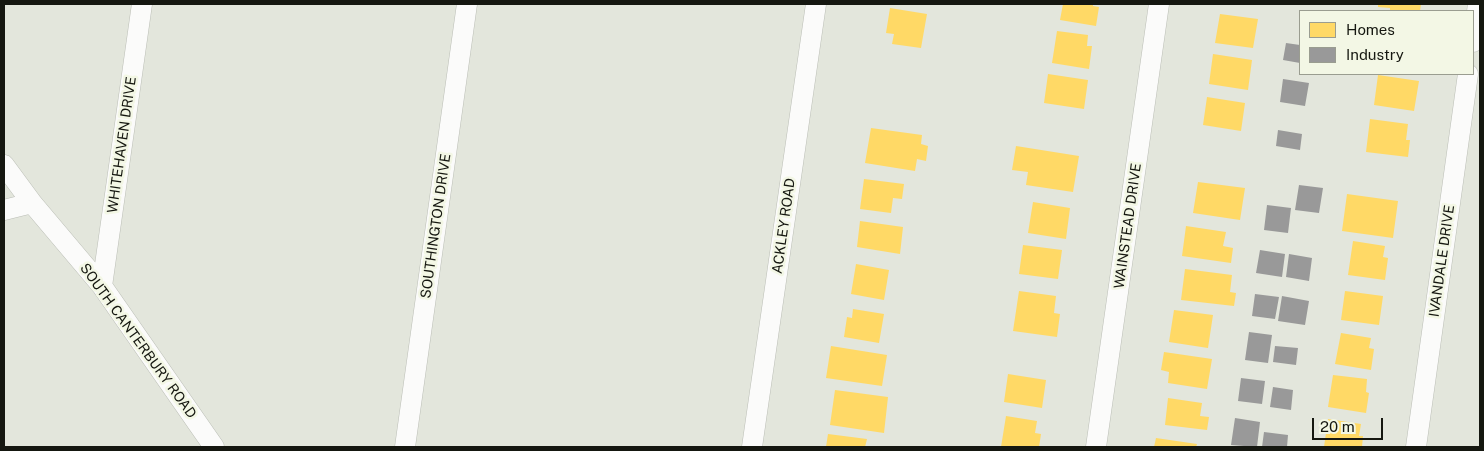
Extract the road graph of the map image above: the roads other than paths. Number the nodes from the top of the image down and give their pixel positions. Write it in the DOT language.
graph roads {
  1 [pos="142,4"];
  2 [pos="467,4"];
  3 [pos="816,4"];
  4 [pos="1160,4"];
  5 [pos="1478,4"];
  6 [pos="1474,34"];
  7 [pos="1468,75"];
  8 [pos="4,165"];
  9 [pos="32,203"];
  10 [pos="4,210"];
  11 [pos="102,286"];
  12 [pos="214,447"];
  13 [pos="405,447"];
  14 [pos="752,447"];
  15 [pos="1096,447"];
  16 [pos="1416,447"];
  1 -- 11 [label="street, WHITEHAVEN DRIVE"];
  2 -- 13 [label="street, SOUTHINGTON DRIVE"];
  3 -- 14 [label="street, ACKLEY ROAD"];
  4 -- 15 [label="street, WAINSTEAD DRIVE"];
  5 -- 6 [label="street"];
  7 -- 16 [label="street, IVANDALE DRIVE"];
  8 -- 9 [label="street, SOUTH CANTERBURY ROAD"];
  9 -- 10 [label="street"];
  9 -- 11 [label="street, SOUTH CANTERBURY ROAD"];
  11 -- 12 [label="street, SOUTH CANTERBURY ROAD"];
}
